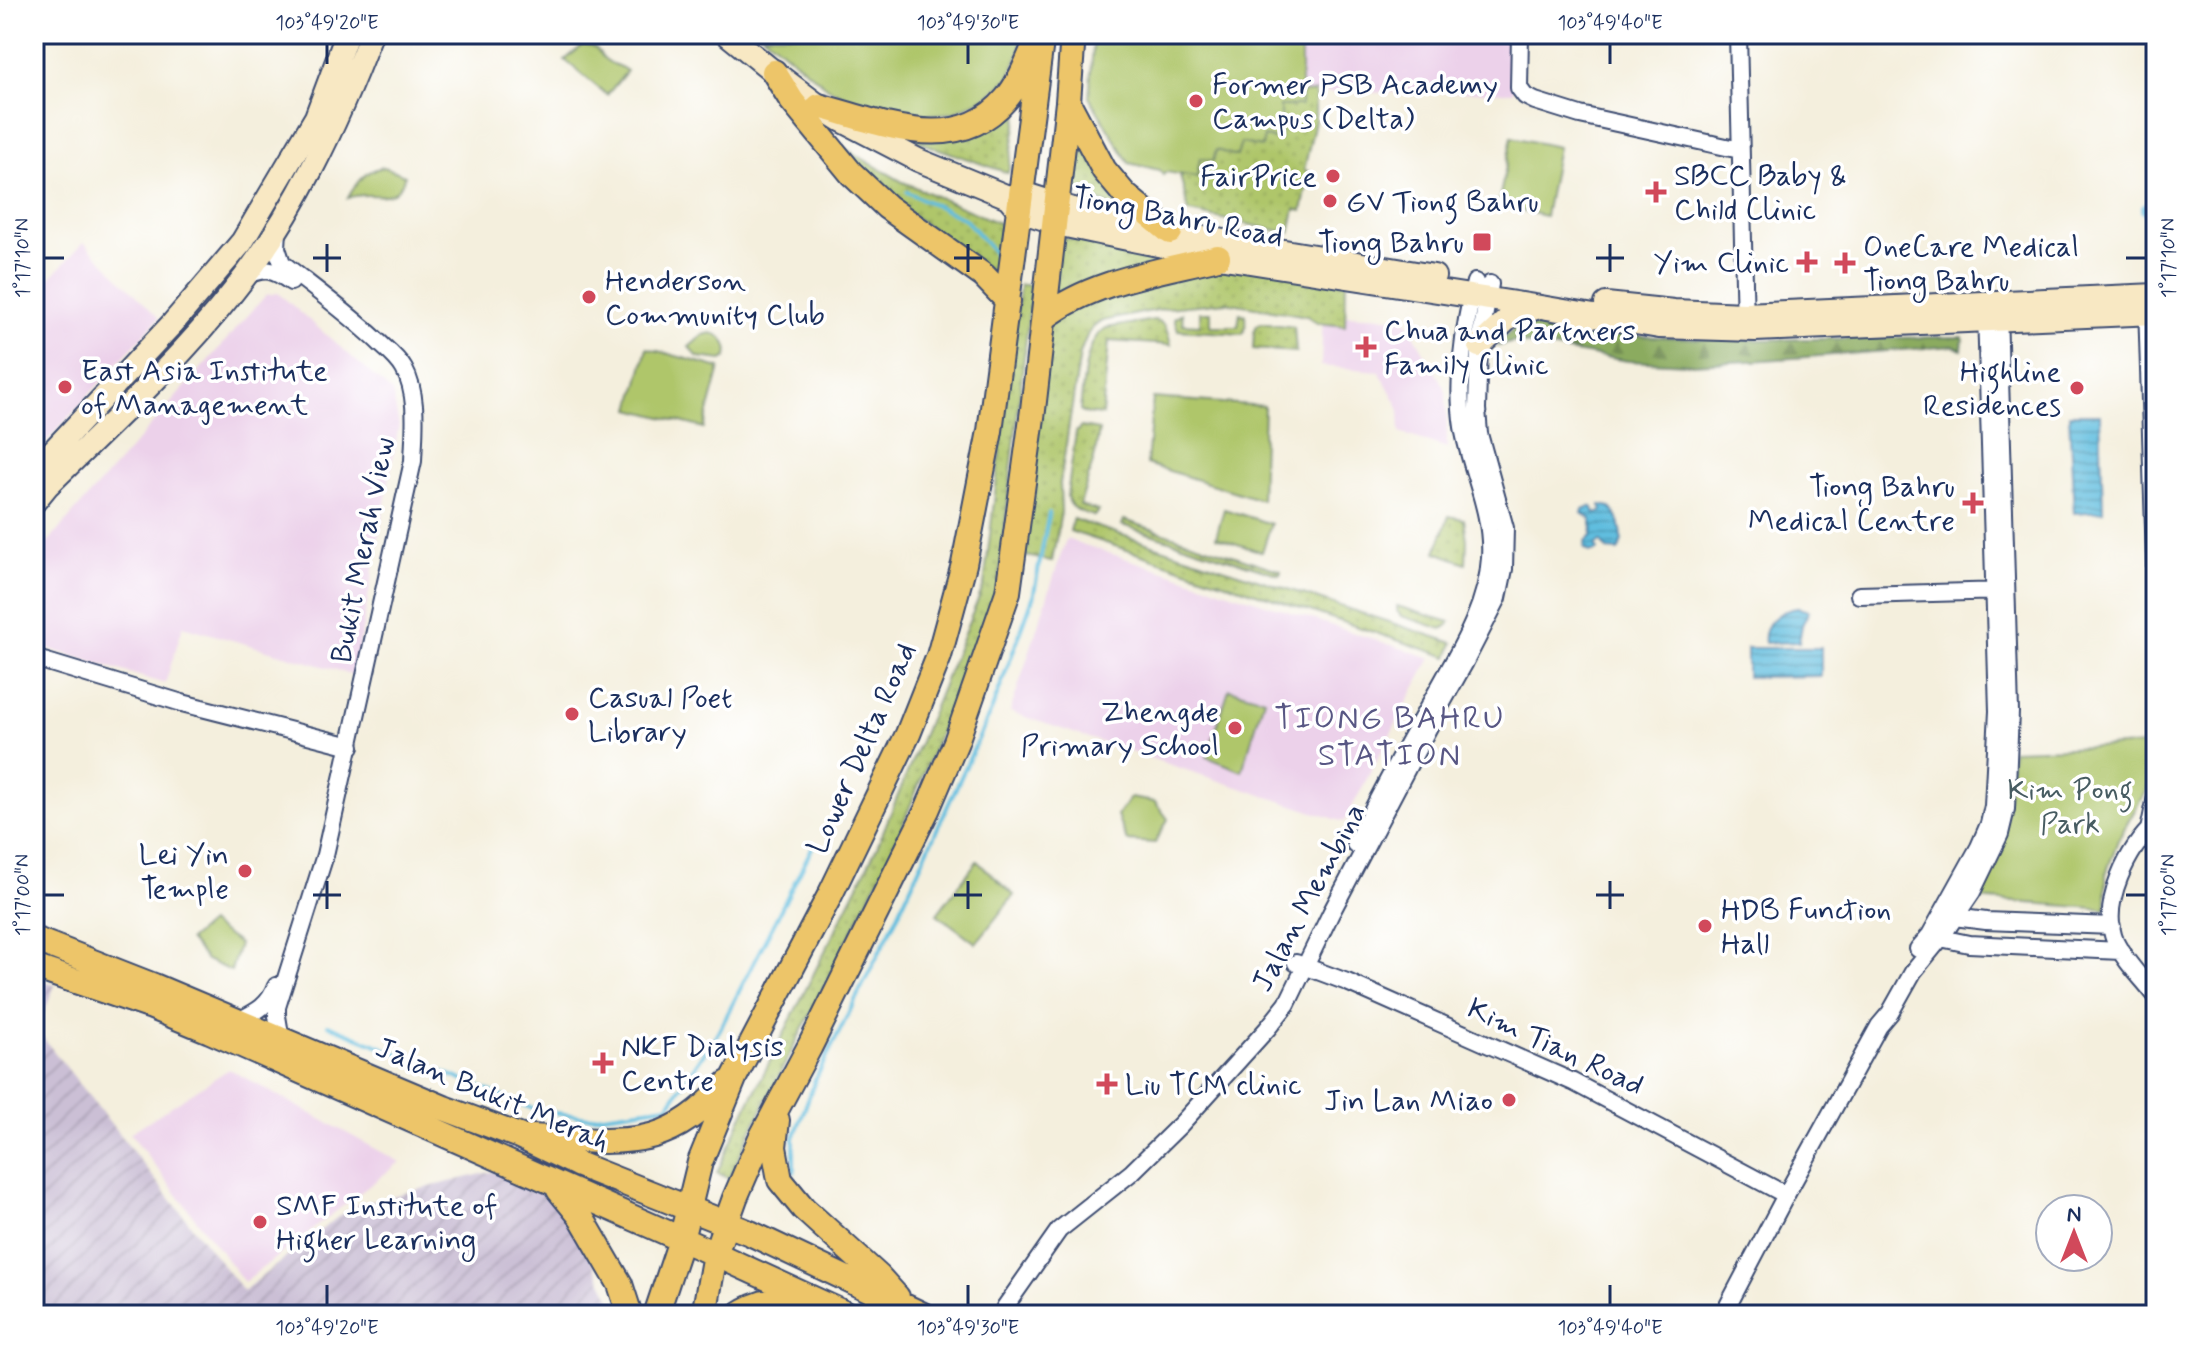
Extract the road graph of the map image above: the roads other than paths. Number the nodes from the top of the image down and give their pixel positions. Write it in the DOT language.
graph roads {
  1 [pos="347,34"];
  2 [pos="371,34"];
  3 [pos="727,34"];
  4 [pos="1041,34"];
  5 [pos="1073,34"];
  6 [pos="1520,34"];
  7 [pos="1738,34"];
  8 [pos="774,72"];
  9 [pos="1068,102"];
  10 [pos="819,106"];
  11 [pos="1740,150"];
  12 [pos="1017,200"];
  13 [pos="1055,214"];
  14 [pos="278,229"];
  15 [pos="1170,232"];
  16 [pos="1218,257"];
  17 [pos="245,276"];
  18 [pos="1481,290"];
  19 [pos="1008,301"];
  20 [pos="2151,304"];
  21 [pos="1541,307"];
  22 [pos="1992,311"];
  23 [pos="1044,318"];
  24 [pos="1744,322"];
  25 [pos="1479,346"];
  26 [pos="2154,460"];
  27 [pos="34,471"];
  28 [pos="34,502"];
  29 [pos="2000,591"];
  30 [pos="1859,595"];
  31 [pos="2156,595"];
  32 [pos="1475,630"];
  33 [pos="34,658"];
  34 [pos="34,665"];
  35 [pos="2004,712"];
  36 [pos="345,749"];
  37 [pos="2156,797"];
  38 [pos="2152,826"];
  39 [pos="1972,892"];
  40 [pos="1948,916"];
  41 [pos="1986,921"];
  42 [pos="2112,926"];
  43 [pos="1935,937"];
  44 [pos="34,939"];
  45 [pos="2121,951"];
  46 [pos="1301,965"];
  47 [pos="34,967"];
  48 [pos="2156,996"];
  49 [pos="238,1021"];
  50 [pos="281,1040"];
  51 [pos="735,1076"];
  52 [pos="782,1102"];
  53 [pos="519,1136"];
  54 [pos="554,1185"];
  55 [pos="1786,1195"];
  56 [pos="688,1209"];
  57 [pos="725,1223"];
  58 [pos="681,1240"];
  59 [pos="715,1254"];
  60 [pos="809,1297"];
  61 [pos="914,1311"];
  62 [pos="630,1315"];
  63 [pos="656,1315"];
  64 [pos="704,1315"];
  65 [pos="738,1315"];
  66 [pos="848,1315"];
  67 [pos="992,1315"];
  68 [pos="1002,1315"];
  69 [pos="1723,1315"];
  1 -- 27 [label="main road"];
  2 -- 14 [label="main road"];
  3 -- 8 [label="main road, Tiong Bahru Road"];
  4 -- 10 [label="main road"];
  4 -- 12 [label="main road, Lower Delta Road"];
  5 -- 9 [label="main road"];
  6 -- 11 [label="street"];
  7 -- 11 [label="street"];
  8 -- 10 [label="main road, Tiong Bahru Road"];
  8 -- 19 [label="main road"];
  9 -- 13 [label="main road"];
  9 -- 15 [label="main road"];
  10 -- 12 [label="main road, Tiong Bahru Road"];
  11 -- 24 [label="street"];
  12 -- 13 [label="main road, Tiong Bahru Road"];
  12 -- 19 [label="main road, Lower Delta Road"];
  13 -- 15 [label="main road, Tiong Bahru Road"];
  13 -- 16 [label="main road, Tiong Bahru Road"];
  13 -- 23 [label="main road"];
  14 -- 17 [label="main road"];
  14 -- 36 [label="street, Bukit Merah View"];
  15 -- 18 [label="main road, Tiong Bahru Road"];
  16 -- 18 [label="main road, Tiong Bahru Road"];
  16 -- 23 [label="main road"];
  17 -- 28 [label="main road"];
  17 -- 36 [label="street, Bukit Merah View"];
  18 -- 21 [label="main road, Tiong Bahru Road"];
  18 -- 24 [label="main road, Tiong Bahru Road"];
  18 -- 25 [label="street, Jalan Membina"];
  18 -- 32 [label="street, Jalan Membina"];
  19 -- 51 [label="main road, Lower Delta Road"];
  20 -- 22 [label="main road, Tiong Bahru Road"];
  20 -- 26 [label="street"];
  21 -- 24 [label="main road, Tiong Bahru Road"];
  21 -- 25 [label="main road"];
  22 -- 24 [label="main road, Tiong Bahru Road"];
  22 -- 29 [label="street"];
  23 -- 52 [label="main road"];
  25 -- 32 [label="street, Jalan Membina"];
  26 -- 31 [label="street"];
  29 -- 30 [label="street"];
  29 -- 35 [label="street"];
  32 -- 46 [label="street, Jalan Membina"];
  33 -- 36 [label="street"];
  34 -- 36 [label="street"];
  35 -- 39 [label="street"];
  35 -- 40 [label="street"];
  36 -- 49 [label="street, Bukit Merah View"];
  36 -- 50 [label="street, Bukit Merah View"];
  37 -- 38 [label="street"];
  38 -- 42 [label="street"];
  39 -- 40 [label="street"];
  39 -- 41 [label="street"];
  40 -- 41 [label="street"];
  40 -- 43 [label="street"];
  41 -- 42 [label="street"];
  42 -- 45 [label="street"];
  43 -- 45 [label="street"];
  43 -- 55 [label="street"];
  44 -- 49 [label="main road, Jalan Bukit Merah"];
  45 -- 48 [label="street"];
  46 -- 55 [label="street, Kim Tian Road"];
  46 -- 67 [label="street, Jalan Membina"];
  46 -- 68 [label="street, Jalan Membina"];
  47 -- 54 [label="main road, Jalan Bukit Merah"];
  49 -- 50 [label="main road, Jalan Bukit Merah"];
  50 -- 53 [label="main road, Jalan Bukit Merah"];
  51 -- 53 [label="main road"];
  51 -- 56 [label="main road, Lower Delta Road"];
  52 -- 57 [label="main road"];
  52 -- 61 [label="main road"];
  53 -- 56 [label="main road, Jalan Bukit Merah"];
  54 -- 58 [label="main road, Jalan Bukit Merah"];
  54 -- 62 [label="main road"];
  55 -- 69 [label="street"];
  56 -- 57 [label="main road, Jalan Bukit Merah"];
  56 -- 58 [label="main road, Lower Delta Road"];
  57 -- 59 [label="main road"];
  57 -- 61 [label="main road, Jalan Bukit Merah"];
  58 -- 59 [label="main road, Jalan Bukit Merah"];
  58 -- 63 [label="main road, Lower Delta Road"];
  59 -- 60 [label="main road, Jalan Bukit Merah"];
  59 -- 64 [label="main road"];
  60 -- 65 [label="main road"];
  60 -- 66 [label="main road, Jalan Bukit Merah"];
}
